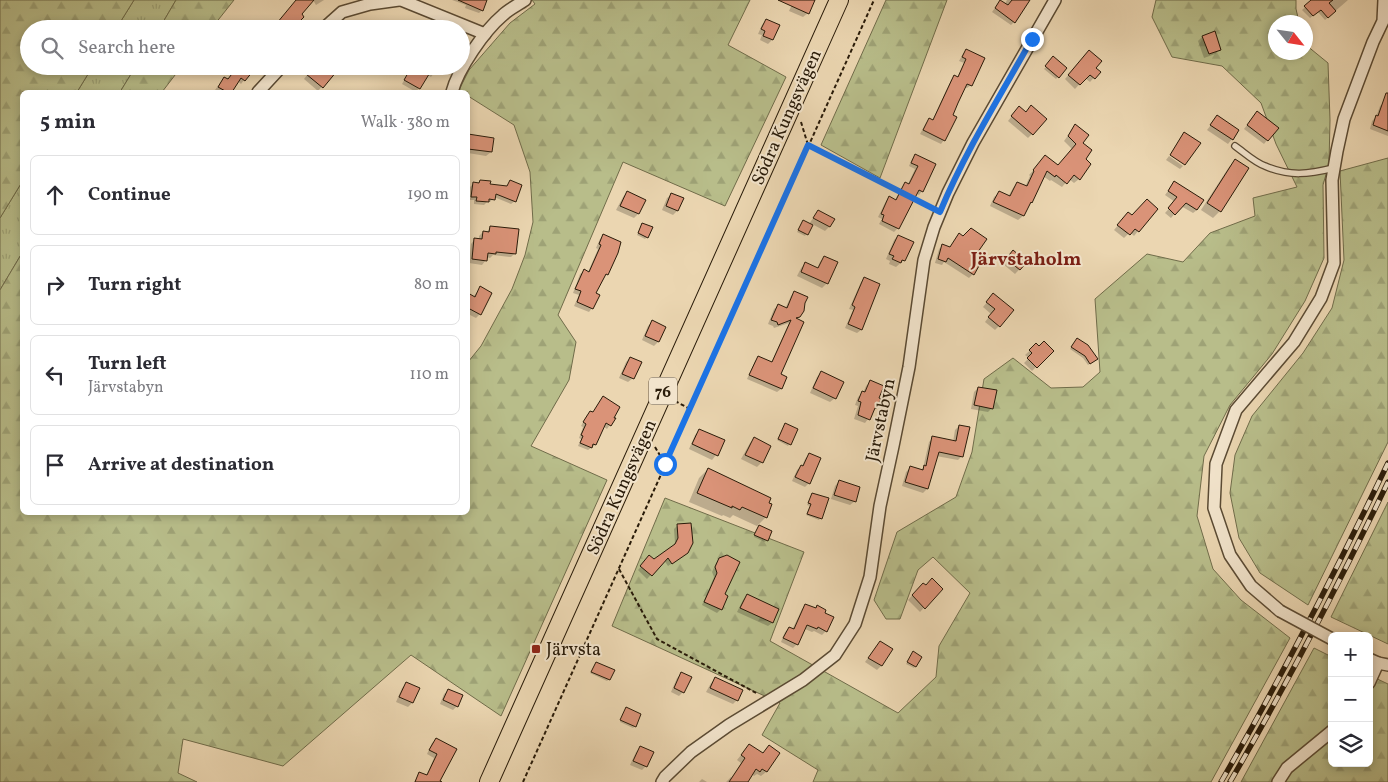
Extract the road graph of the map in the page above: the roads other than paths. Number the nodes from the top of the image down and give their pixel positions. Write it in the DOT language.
graph roads {
  1 [pos="400,0"];
  2 [pos="525,0"];
  3 [pos="839,0"];
  4 [pos="1055,0"];
  5 [pos="1384,0"];
  6 [pos="333,20"];
  7 [pos="449,20"];
  8 [pos="470,28"];
  9 [pos="484,34"];
  10 [pos="470,56"];
  11 [pos="274,75"];
  12 [pos="458,75"];
  13 [pos="260,90"];
  14 [pos="452,90"];
  15 [pos="1235,146"];
  16 [pos="1334,168"];
  17 [pos="1328,637"];
  18 [pos="1378,662"];
  19 [pos="1372,677"];
  20 [pos="1328,734"];
  21 [pos="489,782"];
  22 [pos="662,782"];
  23 [pos="1278,782"];
  1 -- 6 [label="street"];
  1 -- 7 [label="street"];
  2 -- 9 [label="street"];
  3 -- 21 [label="main road, Södra Kungsvägen / 76"];
  4 -- 22 [label="street, Järvstabyn"];
  5 -- 16 [label="street"];
  8 -- 9 [label="street"];
  9 -- 10 [label="street"];
  11 -- 13 [label="street"];
  12 -- 14 [label="street"];
  15 -- 16 [label="lane"];
  16 -- 17 [label="street, bridge"];
  18 -- 19 [label="street"];
  20 -- 23 [label="street"];
}
